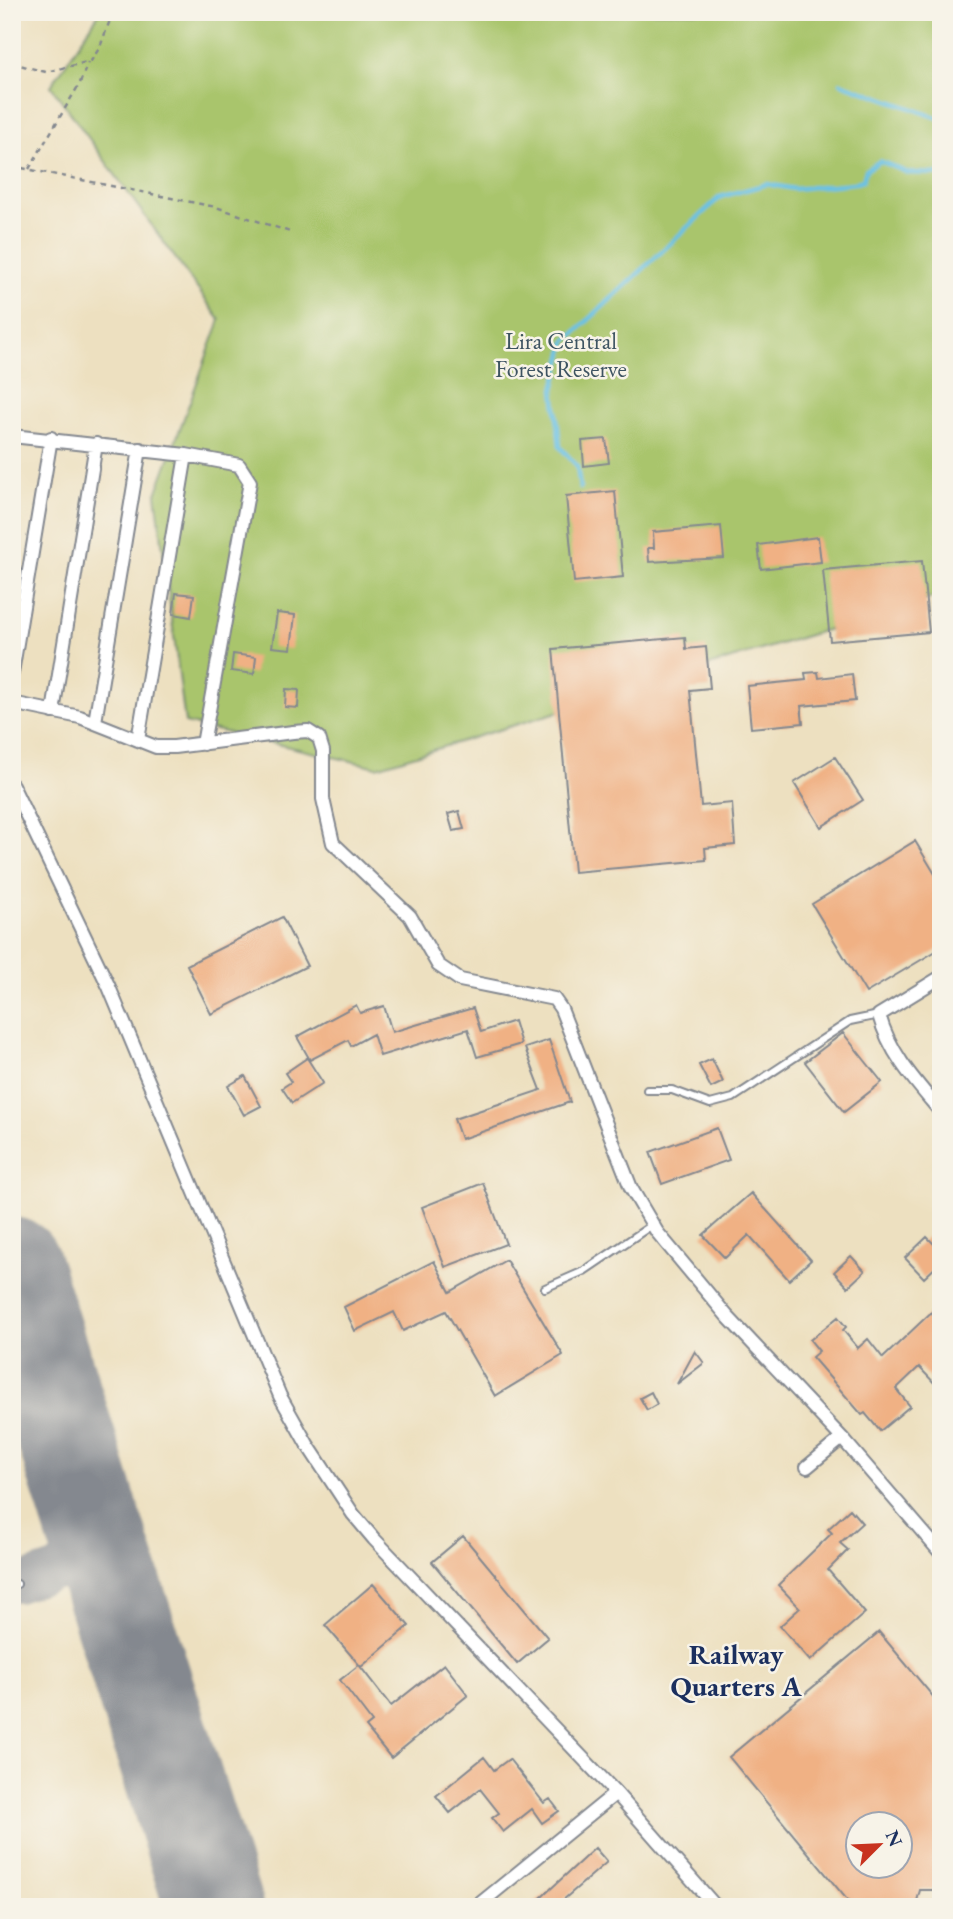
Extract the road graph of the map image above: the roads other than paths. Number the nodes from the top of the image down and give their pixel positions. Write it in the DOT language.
graph roads {
  1 [pos="12,436"];
  2 [pos="51,438"];
  3 [pos="96,444"];
  4 [pos="140,450"];
  5 [pos="186,455"];
  6 [pos="12,673"];
  7 [pos="12,704"];
  8 [pos="53,712"];
  9 [pos="95,722"];
  10 [pos="138,740"];
  11 [pos="203,744"];
  12 [pos="12,785"];
  13 [pos="941,977"];
  14 [pos="879,1015"];
  15 [pos="647,1090"];
  16 [pos="941,1112"];
  17 [pos="652,1225"];
  18 [pos="545,1288"];
  19 [pos="842,1438"];
  20 [pos="807,1467"];
  21 [pos="941,1553"];
  22 [pos="616,1793"];
  23 [pos="476,1907"];
  24 [pos="716,1907"];
  1 -- 2 [label="street"];
  2 -- 3 [label="street"];
  2 -- 6 [label="street"];
  3 -- 4 [label="street"];
  3 -- 8 [label="street"];
  4 -- 5 [label="street"];
  4 -- 9 [label="street"];
  5 -- 10 [label="street"];
  5 -- 11 [label="street"];
  7 -- 8 [label="street"];
  8 -- 9 [label="street"];
  9 -- 10 [label="street"];
  10 -- 11 [label="street"];
  11 -- 17 [label="street"];
  12 -- 22 [label="street"];
  13 -- 14 [label="street"];
  14 -- 15 [label="lane"];
  14 -- 16 [label="street"];
  17 -- 18 [label="lane"];
  17 -- 19 [label="street"];
  19 -- 20 [label="street"];
  19 -- 21 [label="street"];
  22 -- 23 [label="street"];
  22 -- 24 [label="street"];
}
